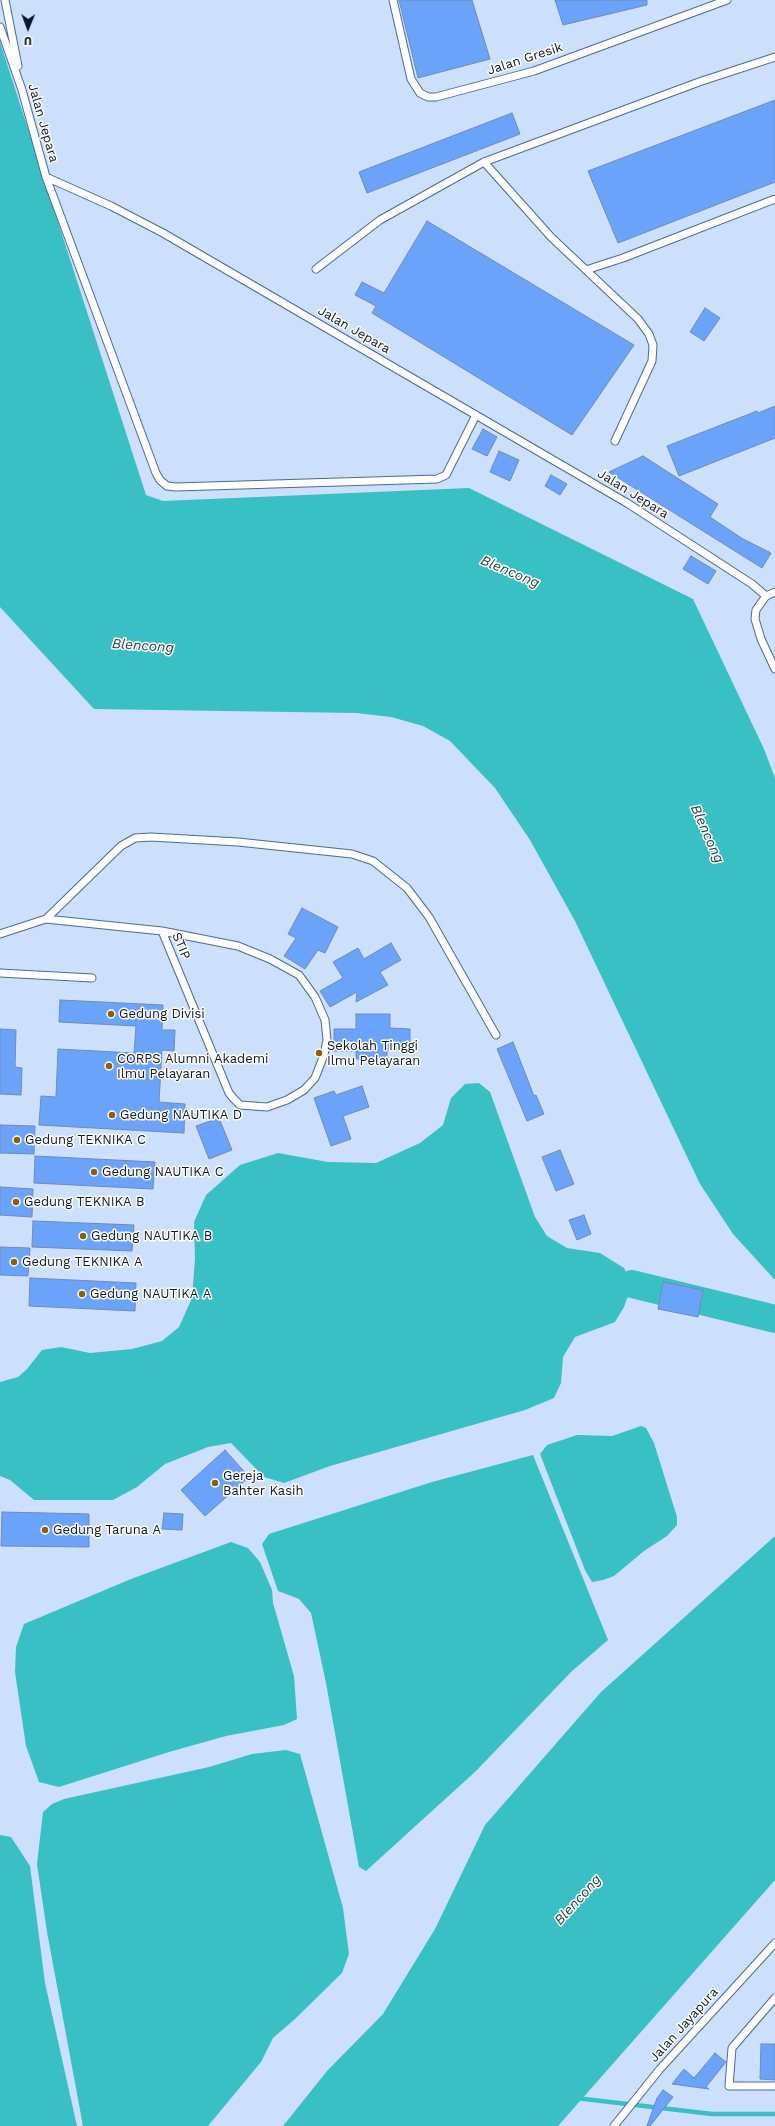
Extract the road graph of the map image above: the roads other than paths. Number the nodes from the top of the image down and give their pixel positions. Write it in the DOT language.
graph roads {
  1 [pos="4,0"];
  2 [pos="393,0"];
  3 [pos="727,0"];
  4 [pos="0,27"];
  5 [pos="775,57"];
  6 [pos="22,90"];
  7 [pos="484,162"];
  8 [pos="46,177"];
  9 [pos="775,198"];
  10 [pos="316,269"];
  11 [pos="586,270"];
  12 [pos="476,415"];
  13 [pos="615,441"];
  14 [pos="775,592"];
  15 [pos="766,596"];
  16 [pos="775,669"];
  17 [pos="46,919"];
  18 [pos="162,931"];
  19 [pos="0,934"];
  20 [pos="0,973"];
  21 [pos="92,978"];
  22 [pos="496,1035"];
  23 [pos="775,1943"];
  24 [pos="775,1998"];
  25 [pos="775,2086"];
  26 [pos="614,2126"];
  1 -- 6 [label="lane"];
  2 -- 3 [label="lane, Jalan Gresik"];
  4 -- 6 [label="lane, Jalan Jepara"];
  5 -- 7 [label="lane"];
  6 -- 8 [label="lane, Jalan Jepara"];
  7 -- 10 [label="lane"];
  7 -- 11 [label="lane"];
  8 -- 12 [label="lane, Jalan Jepara"];
  8 -- 12 [label="lane"];
  9 -- 11 [label="lane"];
  11 -- 13 [label="lane"];
  12 -- 15 [label="lane, Jalan Jepara"];
  14 -- 15 [label="lane"];
  15 -- 16 [label="lane"];
  17 -- 18 [label="lane, STIP"];
  17 -- 19 [label="lane, STIP"];
  17 -- 22 [label="lane"];
  18 -- 18 [label="lane, STIP"];
  20 -- 21 [label="lane"];
  23 -- 26 [label="lane, Jalan Jayapura"];
  24 -- 25 [label="lane"];
}
